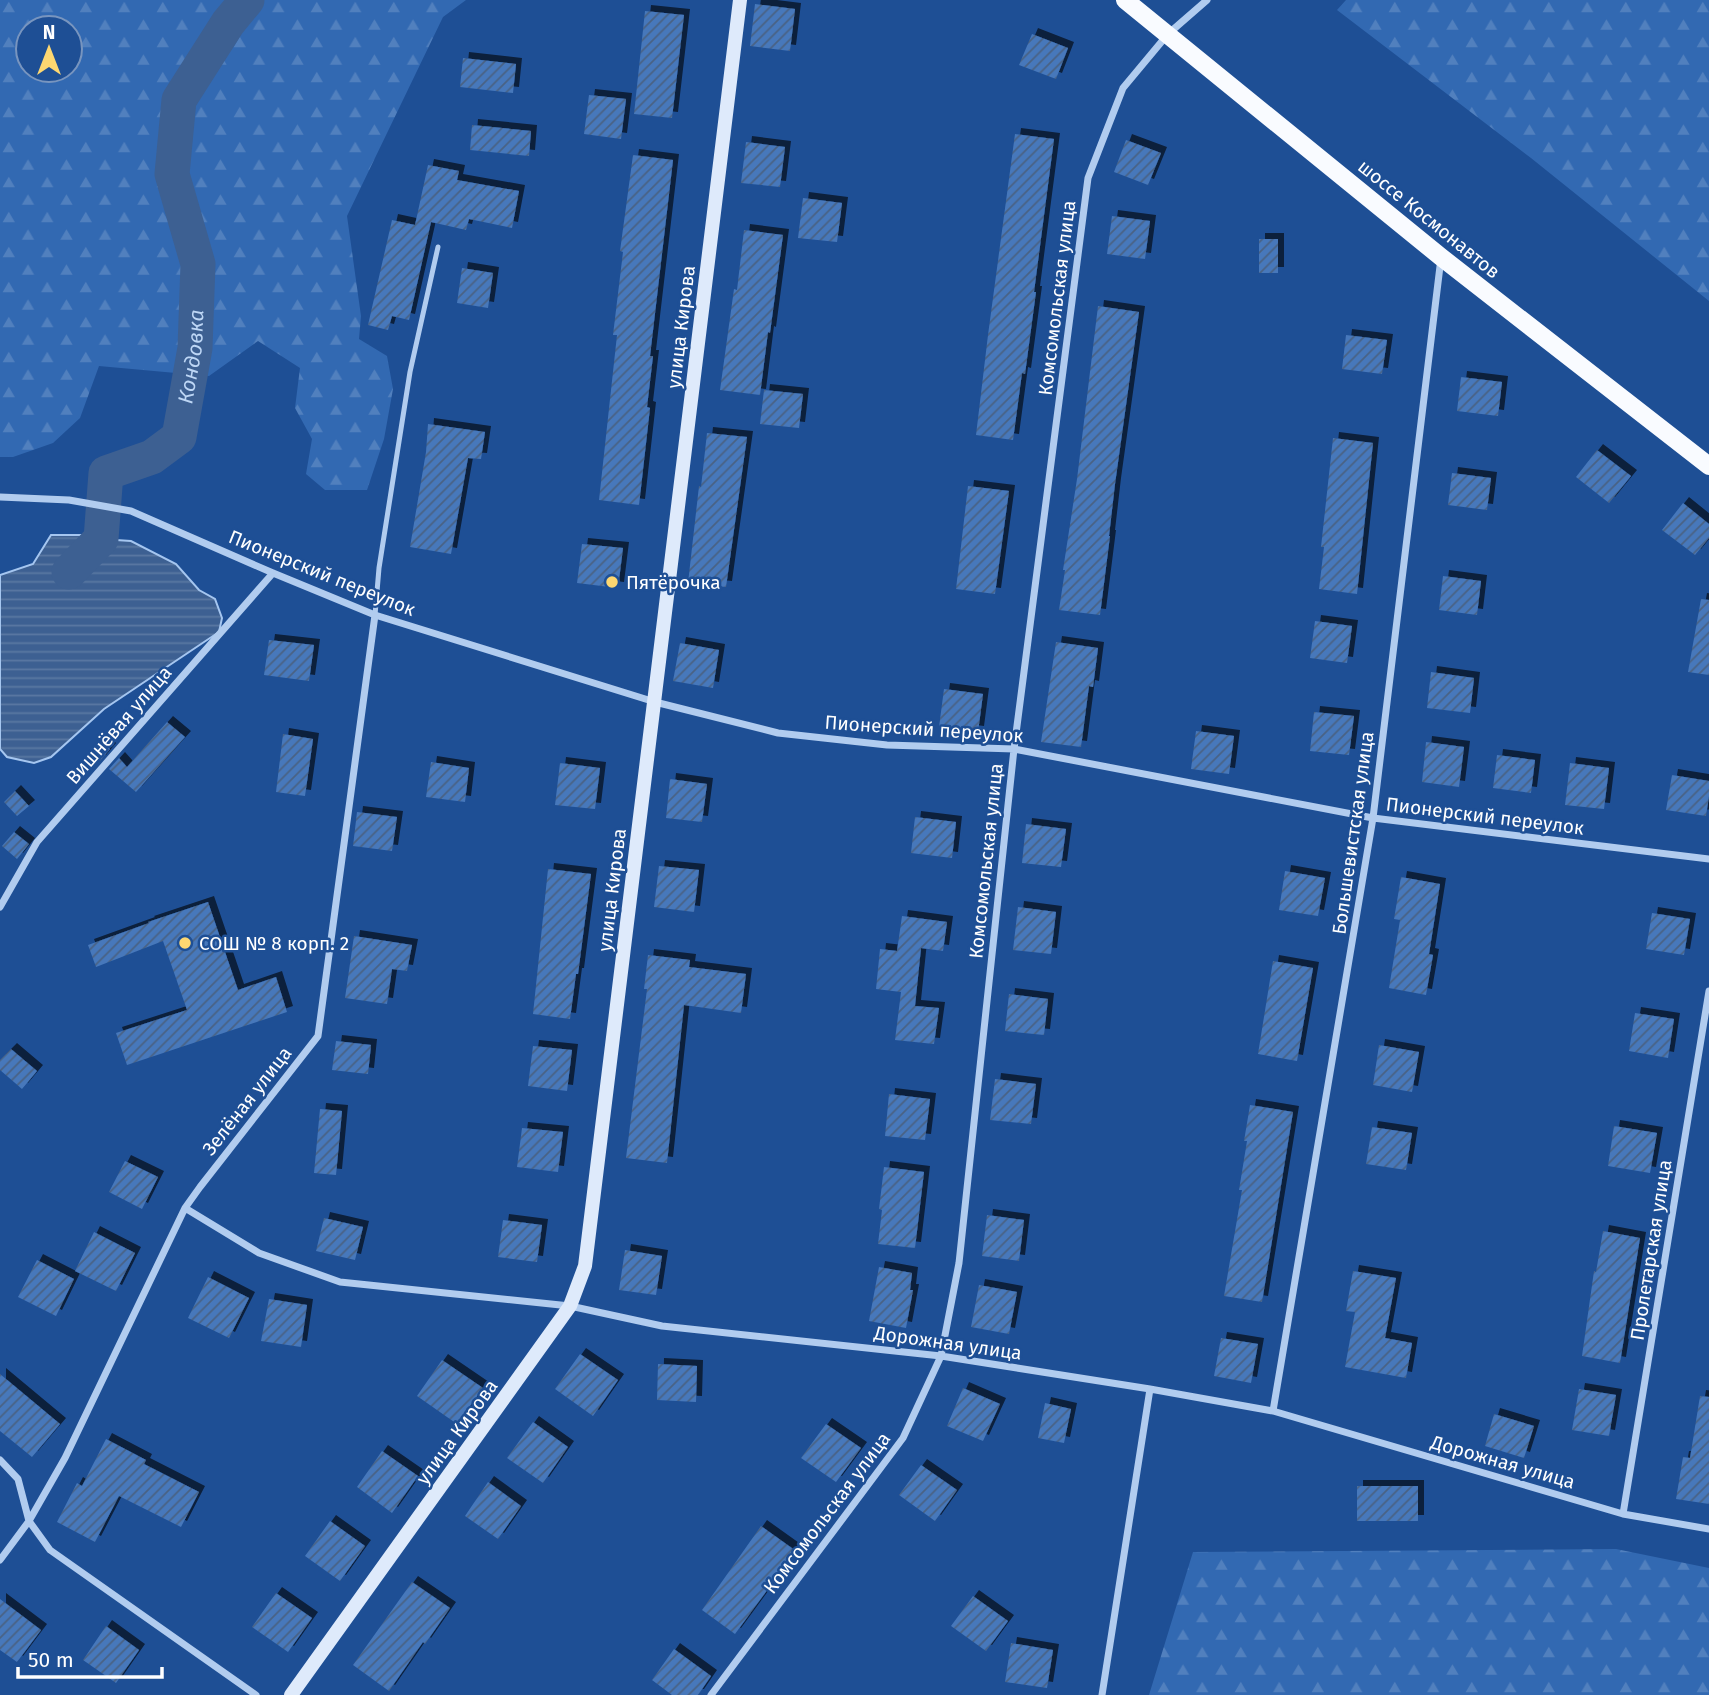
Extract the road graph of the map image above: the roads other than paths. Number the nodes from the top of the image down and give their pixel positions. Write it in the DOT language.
graph roads {
  1 [pos="740,0"];
  2 [pos="1125,0"];
  3 [pos="1207,0"];
  4 [pos="1168,34"];
  5 [pos="438,247"];
  6 [pos="1441,257"];
  7 [pos="1709,466"];
  8 [pos="0,497"];
  9 [pos="273,573"];
  10 [pos="375,615"];
  11 [pos="654,702"];
  12 [pos="1014,749"];
  13 [pos="1373,818"];
  14 [pos="1709,859"];
  15 [pos="0,907"];
  16 [pos="1709,991"];
  17 [pos="185,1208"];
  18 [pos="570,1306"];
  19 [pos="941,1356"];
  20 [pos="1150,1389"];
  21 [pos="1273,1411"];
  22 [pos="0,1460"];
  23 [pos="1623,1514"];
  24 [pos="29,1521"];
  25 [pos="1709,1529"];
  26 [pos="0,1560"];
  27 [pos="256,1695"];
  28 [pos="291,1695"];
  29 [pos="711,1695"];
  30 [pos="1102,1695"];
  1 -- 11 [label="street, улица Кирова"];
  2 -- 4 [label="main road, шоссе Космонавтов"];
  3 -- 4 [label="street, Комсомольская улица"];
  4 -- 6 [label="main road, шоссе Космонавтов"];
  4 -- 12 [label="street, Комсомольская улица"];
  5 -- 10 [label="lane"];
  6 -- 7 [label="main road, шоссе Космонавтов"];
  6 -- 13 [label="street, Большевистская улица"];
  8 -- 9 [label="street, Пионерский переулок"];
  9 -- 10 [label="street, Пионерский переулок"];
  9 -- 15 [label="street, Вишнёвая улица"];
  10 -- 11 [label="street, Пионерский переулок"];
  10 -- 17 [label="street, Зелёная улица"];
  11 -- 12 [label="street, Пионерский переулок"];
  11 -- 18 [label="street, улица Кирова"];
  12 -- 13 [label="street, Пионерский переулок"];
  12 -- 19 [label="street, Комсомольская улица"];
  13 -- 14 [label="street, Пионерский переулок"];
  13 -- 21 [label="street, Большевистская улица"];
  16 -- 23 [label="street, Пролетарская улица"];
  17 -- 18 [label="street, Дорожная улица"];
  17 -- 24 [label="street, Зелёная улица"];
  18 -- 19 [label="street, Дорожная улица"];
  18 -- 28 [label="street, улица Кирова"];
  19 -- 20 [label="street, Дорожная улица"];
  19 -- 29 [label="street, Комсомольская улица"];
  20 -- 21 [label="street, Дорожная улица"];
  20 -- 30 [label="street"];
  21 -- 23 [label="street, Дорожная улица"];
  22 -- 24 [label="street"];
  23 -- 25 [label="street, Дорожная улица"];
  24 -- 26 [label="street, Зелёная улица"];
  24 -- 27 [label="street"];
}
